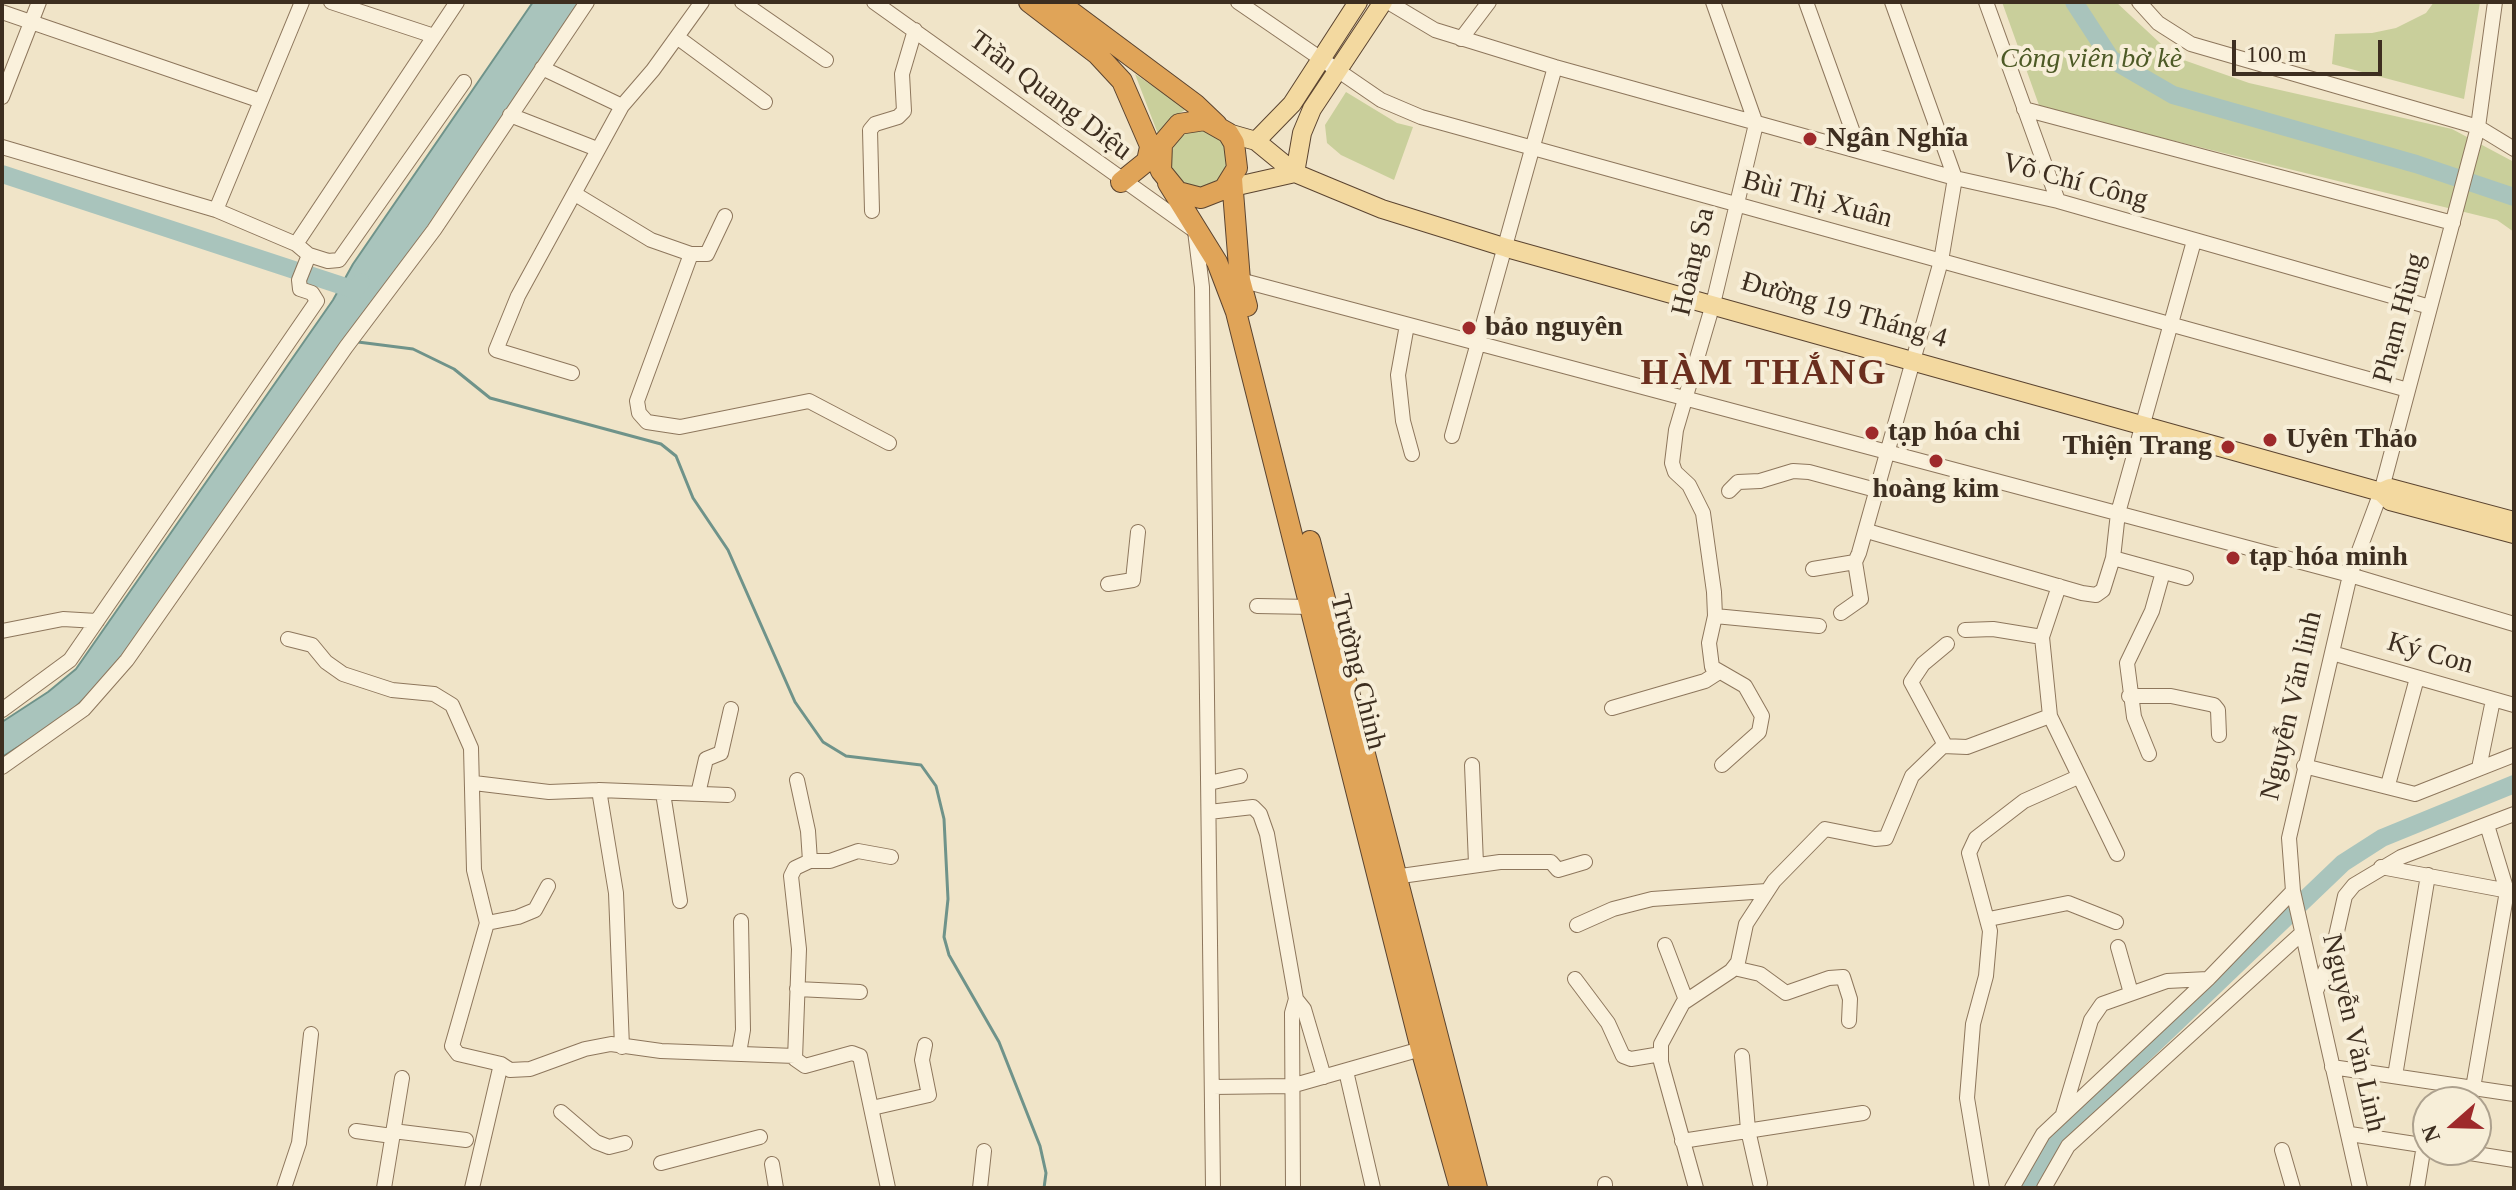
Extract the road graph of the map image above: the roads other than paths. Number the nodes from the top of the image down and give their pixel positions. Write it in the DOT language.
graph roads {
  1 [pos="39,2"];
  2 [pos="302,2"];
  3 [pos="331,2"];
  4 [pos="457,2"];
  5 [pos="587,2"];
  6 [pos="702,2"];
  7 [pos="742,2"];
  8 [pos="874,2"];
  9 [pos="1029,2"];
  10 [pos="1058,2"];
  11 [pos="1238,2"];
  12 [pos="1358,2"];
  13 [pos="1385,2"];
  14 [pos="1489,2"];
  15 [pos="1713,2"];
  16 [pos="1806,2"];
  17 [pos="1892,2"];
  18 [pos="1986,2"];
  19 [pos="2139,2"];
  20 [pos="2495,2"];
  21 [pos="2,12"];
  22 [pos="31,21"];
  23 [pos="915,30"];
  24 [pos="434,36"];
  25 [pos="677,37"];
  26 [pos="1461,39"];
  27 [pos="826,60"];
  28 [pos="1320,60"];
  29 [pos="1555,67"];
  30 [pos="542,68"];
  31 [pos="1337,72"];
  32 [pos="464,82"];
  33 [pos="2,97"];
  34 [pos="261,101"];
  35 [pos="765,102"];
  36 [pos="622,106"];
  37 [pos="2024,109"];
  38 [pos="510,115"];
  39 [pos="1756,124"];
  40 [pos="2478,127"];
  41 [pos="1223,129"];
  42 [pos="1256,141"];
  43 [pos="2,147"];
  44 [pos="1150,147"];
  45 [pos="597,149"];
  46 [pos="1532,149"];
  47 [pos="1859,149"];
  48 [pos="2514,149"];
  49 [pos="1295,173"];
  50 [pos="1165,177"];
  51 [pos="1955,178"];
  52 [pos="1121,182"];
  53 [pos="1229,185"];
  54 [pos="575,194"];
  55 [pos="2058,201"];
  56 [pos="1735,205"];
  57 [pos="216,210"];
  58 [pos="872,211"];
  59 [pos="725,216"];
  60 [pos="2453,223"];
  61 [pos="1195,231"];
  62 [pos="2194,241"];
  63 [pos="296,244"];
  64 [pos="1507,248"];
  65 [pos="691,254"];
  66 [pos="307,259"];
  67 [pos="1941,261"];
  68 [pos="1240,280"];
  69 [pos="1713,304"];
  70 [pos="2430,307"];
  71 [pos="2170,324"];
  72 [pos="1407,325"];
  73 [pos="1478,343"];
  74 [pos="1914,360"];
  75 [pos="572,373"];
  76 [pos="2408,390"];
  77 [pos="1684,398"];
  78 [pos="2144,423"];
  79 [pos="1452,436"];
  80 [pos="889,443"];
  81 [pos="1887,452"];
  82 [pos="1412,454"];
  83 [pos="1876,490"];
  84 [pos="1729,491"];
  85 [pos="2381,492"];
  86 [pos="2118,513"];
  87 [pos="2514,521"];
  88 [pos="1867,531"];
  89 [pos="1138,532"];
  90 [pos="2514,534"];
  91 [pos="2113,558"];
  92 [pos="1855,562"];
  93 [pos="1813,569"];
  94 [pos="2163,572"];
  95 [pos="2350,575"];
  96 [pos="2186,578"];
  97 [pos="1108,584"];
  98 [pos="2059,586"];
  99 [pos="1257,606"];
  100 [pos="1312,607"];
  101 [pos="1841,613"];
  102 [pos="1715,616"];
  103 [pos="97,621"];
  104 [pos="2514,624"];
  105 [pos="1819,626"];
  106 [pos="1965,630"];
  107 [pos="2,631"];
  108 [pos="2042,637"];
  109 [pos="288,639"];
  110 [pos="1947,644"];
  111 [pos="2332,653"];
  112 [pos="1719,672"];
  113 [pos="2417,678"];
  114 [pos="2129,696"];
  115 [pos="2493,700"];
  116 [pos="2514,705"];
  117 [pos="1612,708"];
  118 [pos="731,709"];
  119 [pos="2,710"];
  120 [pos="2050,716"];
  121 [pos="2219,735"];
  122 [pos="1945,745"];
  123 [pos="2149,754"];
  124 [pos="2514,755"];
  125 [pos="1472,765"];
  126 [pos="1722,765"];
  127 [pos="2304,766"];
  128 [pos="2,767"];
  129 [pos="2479,768"];
  130 [pos="1240,776"];
  131 [pos="2078,777"];
  132 [pos="797,780"];
  133 [pos="474,783"];
  134 [pos="1209,783"];
  135 [pos="2388,785"];
  136 [pos="599,790"];
  137 [pos="663,793"];
  138 [pos="698,794"];
  139 [pos="728,795"];
  140 [pos="1209,812"];
  141 [pos="2514,814"];
  142 [pos="2487,825"];
  143 [pos="2117,854"];
  144 [pos="891,857"];
  145 [pos="810,861"];
  146 [pos="1585,862"];
  147 [pos="1476,864"];
  148 [pos="2381,867"];
  149 [pos="2428,875"];
  150 [pos="1394,877"];
  151 [pos="548,886"];
  152 [pos="1767,891"];
  153 [pos="2293,891"];
  154 [pos="2510,892"];
  155 [pos="680,901"];
  156 [pos="1989,919"];
  157 [pos="741,921"];
  158 [pos="2116,922"];
  159 [pos="487,923"];
  160 [pos="1577,925"];
  161 [pos="2302,933"];
  162 [pos="1665,945"];
  163 [pos="2118,947"];
  164 [pos="1734,968"];
  165 [pos="1575,979"];
  166 [pos="2208,979"];
  167 [pos="797,989"];
  168 [pos="2316,991"];
  169 [pos="860,992"];
  170 [pos="2131,993"];
  171 [pos="1296,999"];
  172 [pos="1686,1000"];
  173 [pos="1849,1021"];
  174 [pos="311,1034"];
  175 [pos="925,1045"];
  176 [pos="622,1047"];
  177 [pos="1421,1049"];
  178 [pos="739,1053"];
  179 [pos="1661,1054"];
  180 [pos="795,1056"];
  181 [pos="1742,1056"];
  182 [pos="501,1064"];
  183 [pos="2332,1067"];
  184 [pos="1346,1071"];
  185 [pos="2395,1076"];
  186 [pos="1324,1077"];
  187 [pos="402,1078"];
  188 [pos="1291,1086"];
  189 [pos="2460,1086"];
  190 [pos="2473,1086"];
  191 [pos="1212,1087"];
  192 [pos="2492,1091"];
  193 [pos="2514,1094"];
  194 [pos="872,1108"];
  195 [pos="561,1112"];
  196 [pos="1863,1113"];
  197 [pos="2063,1114"];
  198 [pos="1748,1130"];
  199 [pos="356,1131"];
  200 [pos="392,1133"];
  201 [pos="2350,1134"];
  202 [pos="760,1137"];
  203 [pos="466,1140"];
  204 [pos="1682,1141"];
  205 [pos="625,1143"];
  206 [pos="2412,1144"];
  207 [pos="2282,1150"];
  208 [pos="984,1151"];
  209 [pos="2492,1157"];
  210 [pos="2514,1160"];
  211 [pos="661,1163"];
  212 [pos="772,1164"];
  213 [pos="2422,1166"];
  214 [pos="1760,1183"];
  215 [pos="284,1188"];
  216 [pos="384,1188"];
  217 [pos="472,1188"];
  218 [pos="776,1188"];
  219 [pos="888,1188"];
  220 [pos="980,1188"];
  221 [pos="1213,1188"];
  222 [pos="1293,1188"];
  223 [pos="1373,1188"];
  224 [pos="1460,1188"];
  225 [pos="1477,1188"];
  226 [pos="1696,1188"];
  227 [pos="1982,1188"];
  228 [pos="2012,1188"];
  229 [pos="2044,1188"];
  230 [pos="2293,1188"];
  231 [pos="2360,1188"];
  232 [pos="2417,1188"];
  1 -- 22 [label="street"];
  2 -- 34 [label="street"];
  3 -- 24 [label="street"];
  4 -- 24 [label="street"];
  5 -- 30 [label="street"];
  6 -- 25 [label="street"];
  7 -- 27 [label="street"];
  8 -- 23 [label="street, Trần Quang Diệu"];
  9 -- 44 [label="highway, Trường Chinh"];
  10 -- 41 [label="highway"];
  11 -- 28 [label="street, Bùi Thị Xuân"];
  12 -- 28 [label="main road"];
  13 -- 26 [label="street, Võ Chí Công"];
  13 -- 31 [label="main road"];
  14 -- 26 [label="street"];
  15 -- 39 [label="street"];
  16 -- 47 [label="street"];
  17 -- 51 [label="street"];
  18 -- 37 [label="street"];
  19 -- 40 [label="street"];
  20 -- 40 [label="street"];
  21 -- 22 [label="street"];
  22 -- 33 [label="street"];
  22 -- 34 [label="street"];
  23 -- 52 [label="street, Trần Quang Diệu"];
  23 -- 58 [label="street"];
  24 -- 63 [label="street"];
  25 -- 35 [label="street"];
  25 -- 36 [label="street"];
  26 -- 29 [label="street, Võ Chí Công"];
  28 -- 31 [label="street, Bùi Thị Xuân"];
  28 -- 42 [label="main road"];
  29 -- 39 [label="street, Võ Chí Công"];
  29 -- 46 [label="street"];
  30 -- 36 [label="street"];
  30 -- 38 [label="street"];
  31 -- 46 [label="street, Bùi Thị Xuân"];
  31 -- 49 [label="main road"];
  32 -- 66 [label="street"];
  34 -- 57 [label="street"];
  36 -- 45 [label="street"];
  37 -- 55 [label="street"];
  37 -- 60 [label="street"];
  38 -- 45 [label="street"];
  38 -- 128 [label="street"];
  39 -- 47 [label="street, Võ Chí Công"];
  39 -- 56 [label="street, Hoàng Sa"];
  40 -- 48 [label="street"];
  40 -- 60 [label="street, Phạm Hùng"];
  41 -- 42 [label="main road, Đường 19 Tháng 4"];
  41 -- 50 [label="highway"];
  41 -- 53 [label="highway"];
  42 -- 49 [label="main road, Đường 19 Tháng 4"];
  43 -- 57 [label="street"];
  44 -- 50 [label="highway, Trường Chinh"];
  44 -- 52 [label="highway"];
  45 -- 54 [label="street"];
  46 -- 56 [label="street, Bùi Thị Xuân"];
  46 -- 64 [label="street"];
  47 -- 51 [label="street, Võ Chí Công"];
  49 -- 53 [label="main road"];
  49 -- 64 [label="main road, Đường 19 Tháng 4"];
  50 -- 53 [label="highway"];
  50 -- 61 [label="highway, Trường Chinh"];
  51 -- 55 [label="street, Võ Chí Công"];
  51 -- 67 [label="street"];
  52 -- 61 [label="street, Trần Quang Diệu"];
  53 -- 68 [label="highway, Trường Chinh"];
  54 -- 65 [label="street"];
  54 -- 75 [label="street"];
  55 -- 62 [label="street, Võ Chí Công"];
  56 -- 67 [label="street, Bùi Thị Xuân"];
  56 -- 69 [label="street, Hoàng Sa"];
  57 -- 63 [label="street"];
  59 -- 65 [label="street"];
  60 -- 70 [label="street, Phạm Hùng"];
  61 -- 100 [label="highway, Trường Chinh"];
  61 -- 134 [label="street"];
  62 -- 70 [label="street, Võ Chí Công"];
  62 -- 71 [label="street"];
  63 -- 66 [label="street"];
  64 -- 69 [label="main road, Đường 19 Tháng 4"];
  64 -- 73 [label="street"];
  65 -- 80 [label="street"];
  66 -- 103 [label="street"];
  67 -- 71 [label="street, Bùi Thị Xuân"];
  67 -- 74 [label="street"];
  68 -- 72 [label="street"];
  68 -- 150 [label="highway, Trường Chinh"];
  69 -- 74 [label="main road, Đường 19 Tháng 4"];
  69 -- 77 [label="street, Hoàng Sa"];
  70 -- 76 [label="street, Phạm Hùng"];
  71 -- 76 [label="street, Bùi Thị Xuân"];
  71 -- 78 [label="street"];
  72 -- 73 [label="street"];
  72 -- 82 [label="street"];
  73 -- 77 [label="street"];
  73 -- 79 [label="street"];
  74 -- 78 [label="main road, Đường 19 Tháng 4"];
  74 -- 81 [label="street"];
  76 -- 85 [label="street, Phạm Hùng"];
  77 -- 81 [label="street"];
  77 -- 102 [label="street, Hoàng Sa"];
  78 -- 85 [label="main road, Đường 19 Tháng 4"];
  78 -- 86 [label="street"];
  81 -- 83 [label="street"];
  81 -- 86 [label="street"];
  83 -- 84 [label="street"];
  83 -- 88 [label="street"];
  85 -- 87 [label="main road, Đường 19 Tháng 4"];
  85 -- 90 [label="main road, Đường 19 Tháng 4"];
  85 -- 95 [label="street, Nguyễn Văn linh"];
  86 -- 91 [label="street"];
  86 -- 95 [label="street"];
  88 -- 92 [label="street"];
  88 -- 98 [label="street"];
  89 -- 97 [label="street"];
  91 -- 94 [label="street"];
  91 -- 98 [label="street"];
  92 -- 93 [label="street"];
  92 -- 101 [label="street"];
  94 -- 96 [label="street"];
  94 -- 114 [label="street"];
  95 -- 104 [label="street"];
  95 -- 111 [label="street, Nguyễn Văn linh"];
  98 -- 108 [label="street"];
  99 -- 100 [label="street"];
  100 -- 177 [label="highway, Trường Chinh"];
  102 -- 105 [label="street"];
  102 -- 112 [label="street, Hoàng Sa"];
  103 -- 107 [label="street"];
  103 -- 119 [label="street"];
  106 -- 108 [label="street"];
  108 -- 120 [label="street"];
  109 -- 133 [label="street"];
  110 -- 122 [label="street"];
  111 -- 113 [label="street, Ký Con"];
  111 -- 127 [label="street, Nguyễn Văn linh"];
  112 -- 117 [label="street"];
  112 -- 126 [label="street"];
  113 -- 115 [label="street, Ký Con"];
  113 -- 135 [label="street"];
  114 -- 121 [label="street"];
  114 -- 123 [label="street"];
  115 -- 116 [label="street, Ký Con"];
  115 -- 129 [label="street"];
  118 -- 138 [label="street"];
  120 -- 122 [label="street"];
  120 -- 131 [label="street"];
  122 -- 152 [label="street"];
  124 -- 129 [label="street"];
  125 -- 147 [label="street"];
  127 -- 135 [label="street"];
  127 -- 153 [label="street, Nguyễn Văn linh"];
  129 -- 135 [label="street"];
  130 -- 134 [label="street"];
  131 -- 143 [label="street"];
  131 -- 156 [label="street"];
  132 -- 145 [label="street"];
  133 -- 136 [label="street"];
  133 -- 159 [label="street"];
  134 -- 140 [label="street"];
  136 -- 137 [label="street"];
  136 -- 176 [label="street"];
  137 -- 138 [label="street"];
  137 -- 155 [label="street"];
  138 -- 139 [label="street"];
  140 -- 171 [label="street"];
  140 -- 191 [label="street"];
  141 -- 142 [label="street"];
  142 -- 148 [label="street"];
  142 -- 154 [label="street"];
  144 -- 145 [label="street"];
  145 -- 167 [label="street"];
  146 -- 147 [label="street"];
  147 -- 150 [label="street"];
  148 -- 149 [label="street"];
  148 -- 168 [label="street"];
  149 -- 154 [label="street"];
  149 -- 185 [label="street"];
  150 -- 225 [label="highway, Trường Chinh"];
  151 -- 159 [label="street"];
  152 -- 160 [label="street"];
  152 -- 164 [label="street"];
  153 -- 161 [label="street, Nguyễn Văn Linh"];
  153 -- 166 [label="street"];
  154 -- 190 [label="street"];
  156 -- 158 [label="street"];
  156 -- 227 [label="street"];
  157 -- 178 [label="street"];
  159 -- 182 [label="street"];
  161 -- 168 [label="street, Nguyễn Văn Linh"];
  161 -- 229 [label="street"];
  162 -- 172 [label="street"];
  163 -- 170 [label="street"];
  164 -- 172 [label="street"];
  164 -- 173 [label="street"];
  165 -- 179 [label="street"];
  166 -- 170 [label="street"];
  166 -- 197 [label="street"];
  167 -- 169 [label="street"];
  167 -- 180 [label="street"];
  168 -- 183 [label="street, Nguyễn Văn Linh"];
  170 -- 197 [label="street"];
  171 -- 186 [label="street"];
  171 -- 188 [label="street"];
  172 -- 179 [label="street"];
  174 -- 215 [label="street"];
  175 -- 194 [label="street"];
  176 -- 178 [label="street"];
  176 -- 182 [label="street"];
  177 -- 184 [label="street"];
  177 -- 224 [label="highway, Trường Chinh"];
  178 -- 180 [label="street"];
  179 -- 204 [label="street"];
  180 -- 194 [label="street"];
  181 -- 198 [label="street"];
  182 -- 217 [label="street"];
  183 -- 185 [label="street"];
  183 -- 201 [label="street, Nguyễn Văn Linh"];
  184 -- 186 [label="street"];
  184 -- 223 [label="street"];
  185 -- 189 [label="street"];
  186 -- 188 [label="street"];
  187 -- 200 [label="street"];
  188 -- 191 [label="street"];
  188 -- 222 [label="street"];
  191 -- 221 [label="street"];
  192 -- 193 [label="street"];
  194 -- 219 [label="street"];
  195 -- 205 [label="street"];
  196 -- 198 [label="street"];
  197 -- 228 [label="street"];
  198 -- 204 [label="street"];
  198 -- 214 [label="street"];
  199 -- 200 [label="street"];
  200 -- 203 [label="street"];
  200 -- 216 [label="street"];
  201 -- 206 [label="street"];
  201 -- 231 [label="street, Nguyễn Văn Linh"];
  202 -- 211 [label="street"];
  204 -- 226 [label="street"];
  207 -- 230 [label="street"];
  208 -- 220 [label="street"];
  209 -- 210 [label="street"];
  212 -- 218 [label="street"];
  213 -- 232 [label="street"];
}
